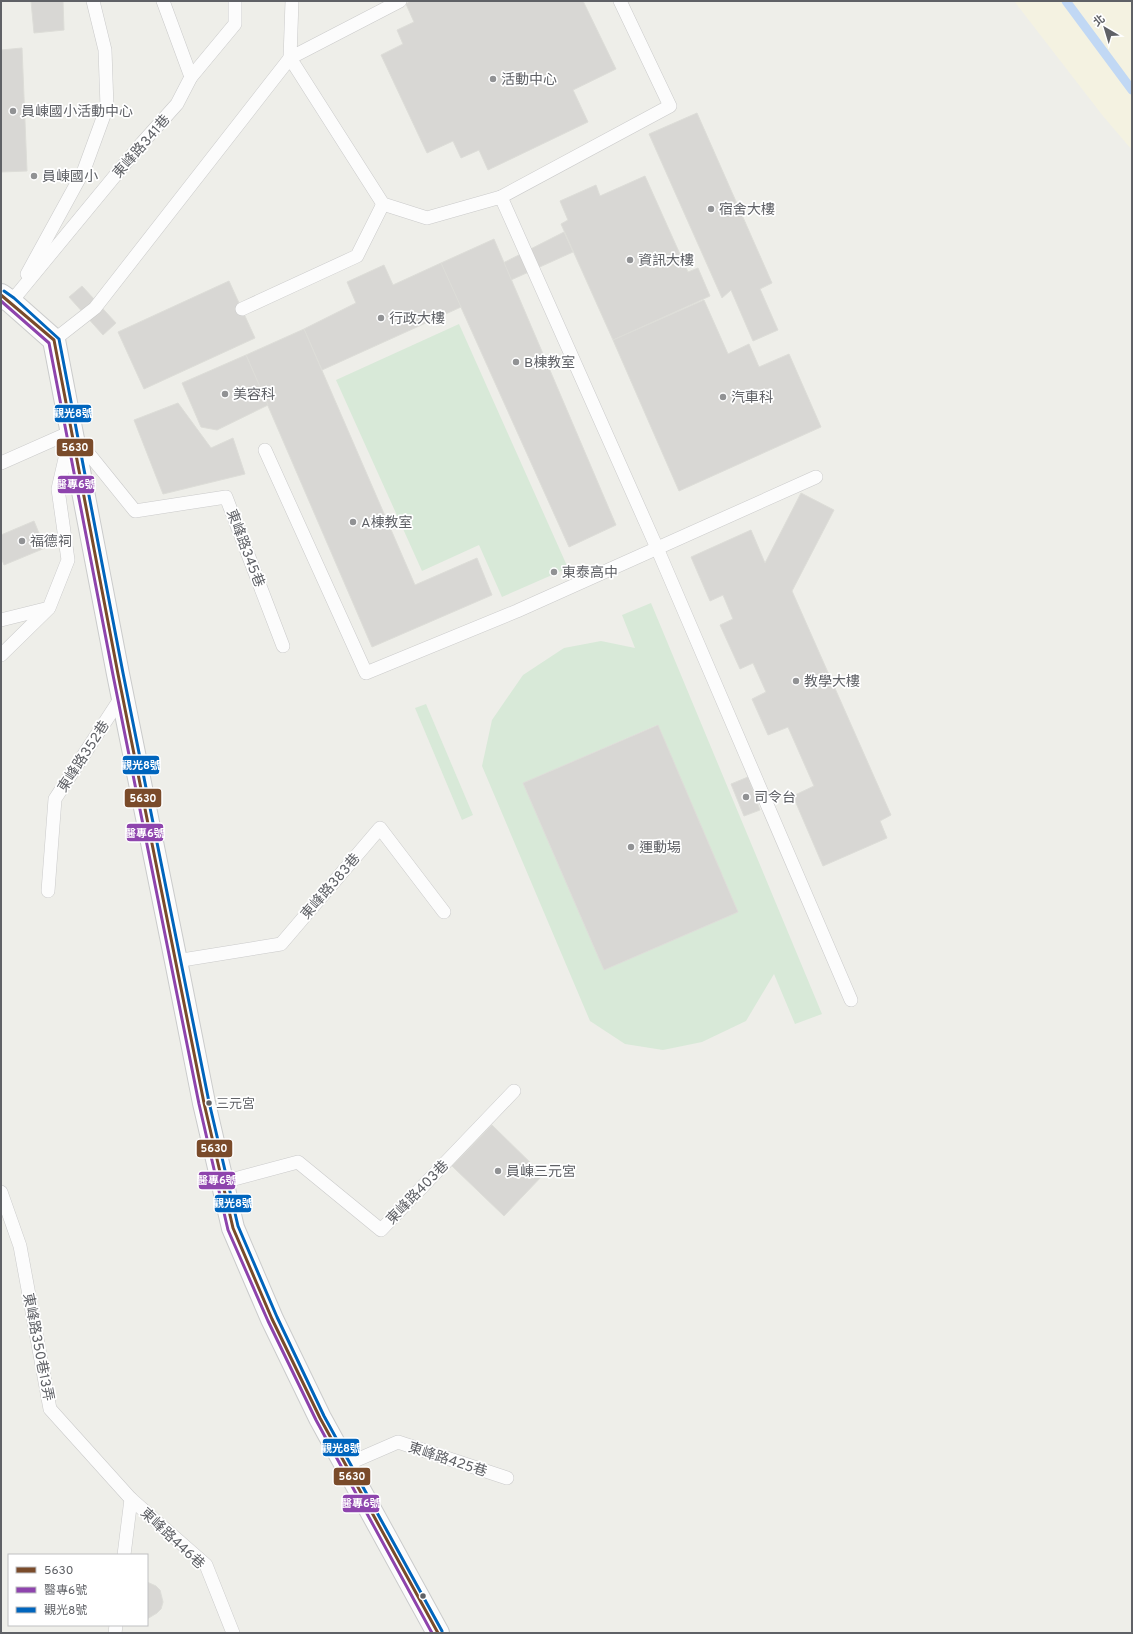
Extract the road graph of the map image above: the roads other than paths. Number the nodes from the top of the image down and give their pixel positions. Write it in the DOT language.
graph roads {
  1 [pos="93,1"];
  2 [pos="163,1"];
  3 [pos="235,1"];
  4 [pos="292,1"];
  5 [pos="400,1"];
  6 [pos="620,1"];
  7 [pos="290,58"];
  8 [pos="191,77"];
  9 [pos="501,197"];
  10 [pos="383,204"];
  11 [pos="6,298"];
  12 [pos="242,310"];
  13 [pos="54,340"];
  14 [pos="71,432"];
  15 [pos="265,450"];
  16 [pos="1,463"];
  17 [pos="816,477"];
  18 [pos="657,548"];
  19 [pos="49,608"];
  20 [pos="1,620"];
  21 [pos="283,646"];
  22 [pos="1,655"];
  23 [pos="122,696"];
  24 [pos="48,890"];
  25 [pos="444,912"];
  26 [pos="176,961"];
  27 [pos="851,1000"];
  28 [pos="514,1091"];
  29 [pos="223,1182"];
  30 [pos="1,1192"];
  31 [pos="345,1465"];
  32 [pos="507,1478"];
  33 [pos="131,1499"];
  34 [pos="124,1554"];
  35 [pos="233,1633"];
  36 [pos="438,1633"];
  1 -- 11 [label="lane"];
  2 -- 8 [label="lane"];
  3 -- 8 [label="lane, 東峰路341巷"];
  4 -- 7 [label="lane"];
  5 -- 7 [label="lane"];
  6 -- 9 [label="lane"];
  7 -- 10 [label="lane"];
  7 -- 13 [label="lane"];
  8 -- 11 [label="lane, 東峰路341巷"];
  9 -- 10 [label="lane"];
  9 -- 18 [label="lane"];
  10 -- 12 [label="lane"];
  11 -- 13 [label="main road"];
  13 -- 14 [label="main road"];
  14 -- 16 [label="lane"];
  14 -- 19 [label="lane"];
  14 -- 21 [label="lane, 東峰路345巷"];
  14 -- 23 [label="main road"];
  15 -- 18 [label="lane"];
  17 -- 18 [label="lane"];
  18 -- 27 [label="lane"];
  19 -- 20 [label="lane"];
  19 -- 22 [label="lane"];
  23 -- 24 [label="lane, 東峰路352巷"];
  23 -- 26 [label="main road"];
  25 -- 26 [label="lane, 東峰路383巷"];
  26 -- 29 [label="main road"];
  28 -- 29 [label="lane, 東峰路403巷"];
  29 -- 31 [label="main road"];
  30 -- 33 [label="lane, 東峰路350巷13弄"];
  31 -- 32 [label="lane, 東峰路425巷"];
  31 -- 36 [label="main road"];
  33 -- 34 [label="lane, 東峰路446巷"];
  33 -- 35 [label="lane, 東峰路446巷"];
}
